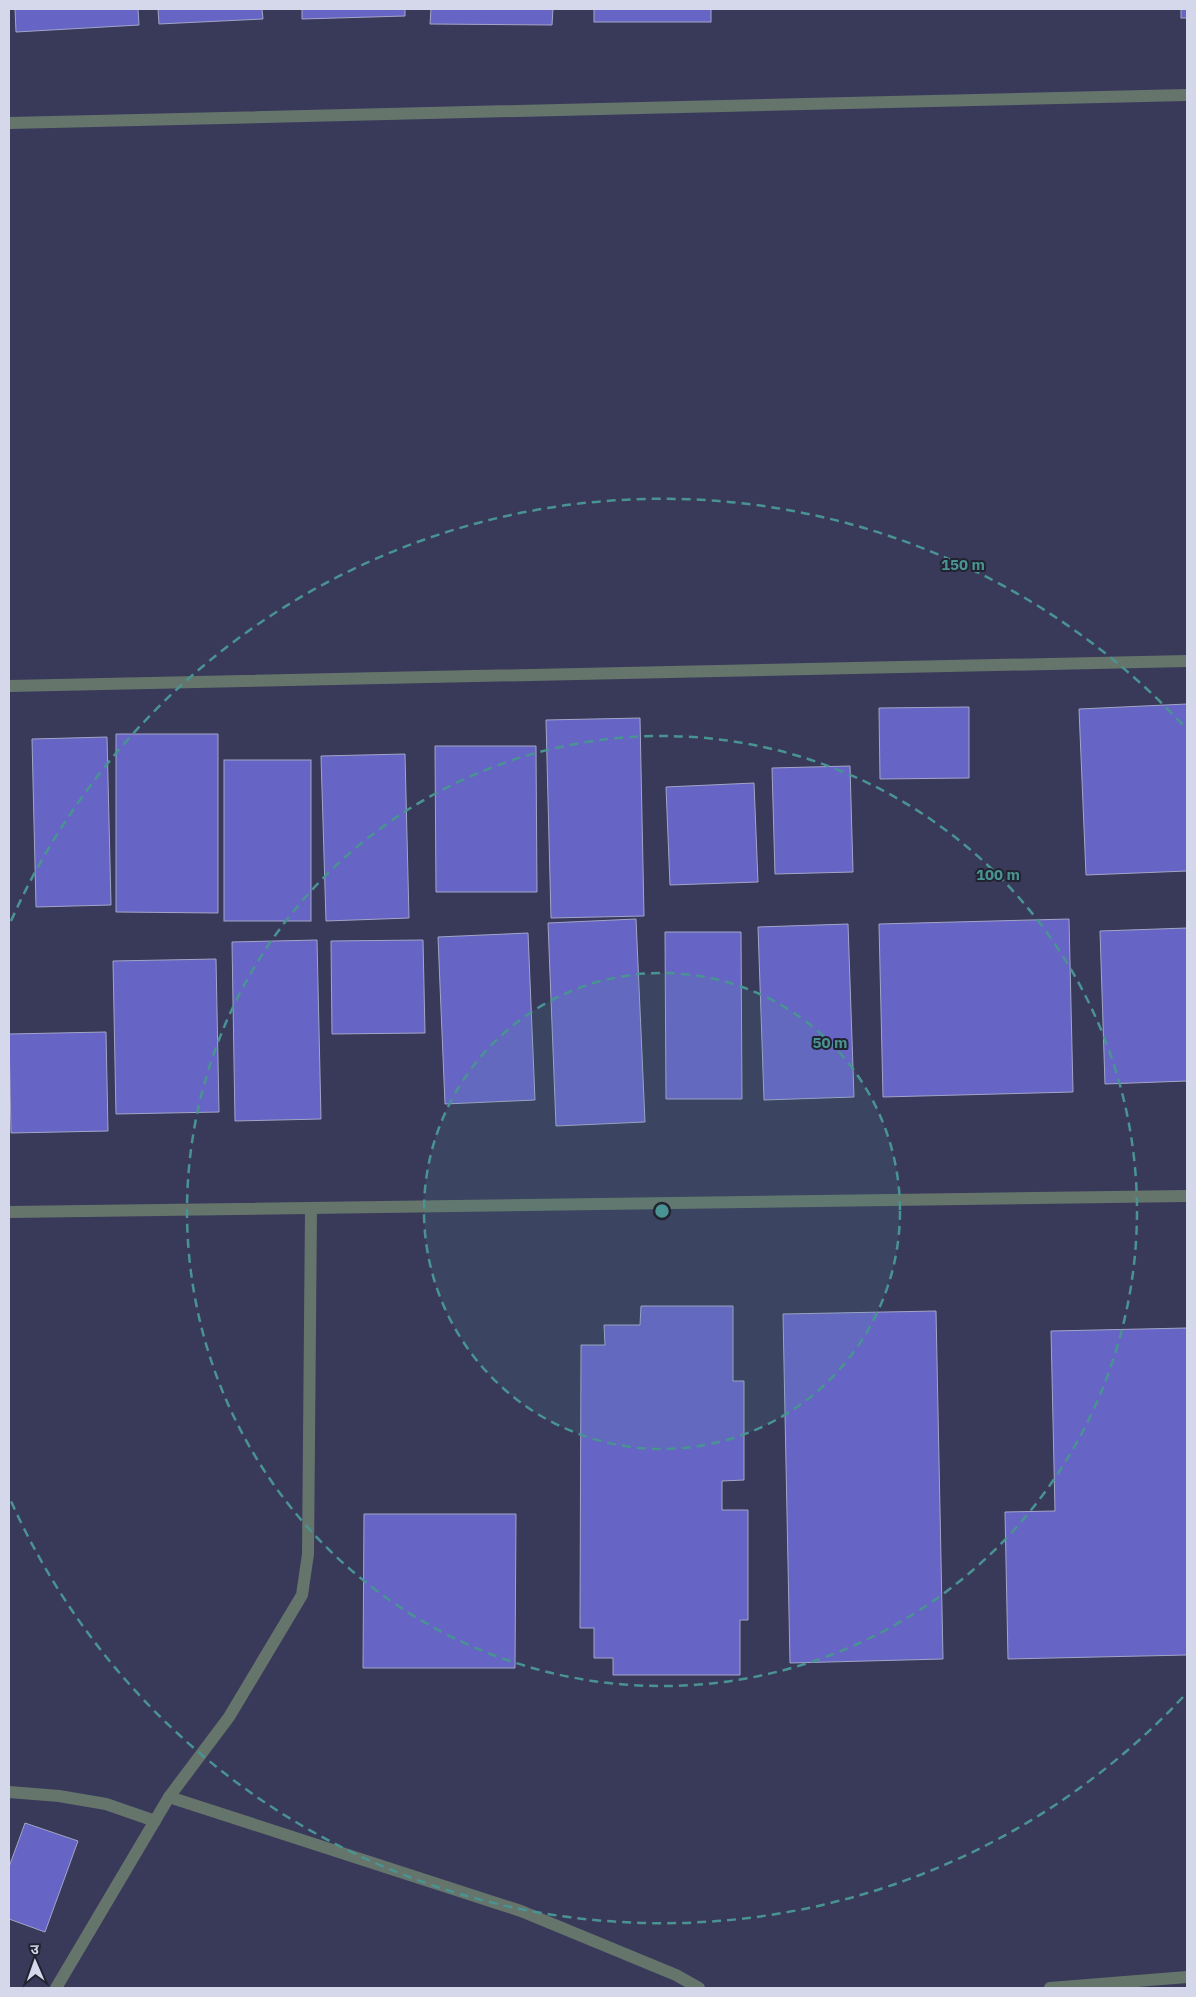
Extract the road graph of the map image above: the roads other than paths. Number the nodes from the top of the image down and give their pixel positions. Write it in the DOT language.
graph roads {
  1 [pos="1187,95"];
  2 [pos="9,123"];
  3 [pos="1187,661"];
  4 [pos="9,686"];
  5 [pos="1187,1196"];
  6 [pos="311,1208"];
  7 [pos="9,1212"];
  8 [pos="9,1792"];
  9 [pos="169,1797"];
  10 [pos="155,1821"];
  11 [pos="1187,1977"];
  12 [pos="1071,1987"];
  13 [pos="56,1988"];
  14 [pos="699,1988"];
  15 [pos="1050,1988"];
  1 -- 2 [label="street"];
  3 -- 4 [label="street"];
  5 -- 6 [label="street"];
  6 -- 7 [label="street"];
  6 -- 9 [label="street"];
  8 -- 10 [label="street"];
  9 -- 10 [label="street"];
  9 -- 14 [label="street"];
  10 -- 13 [label="street"];
  11 -- 12 [label="street"];
  12 -- 15 [label="street"];
}
